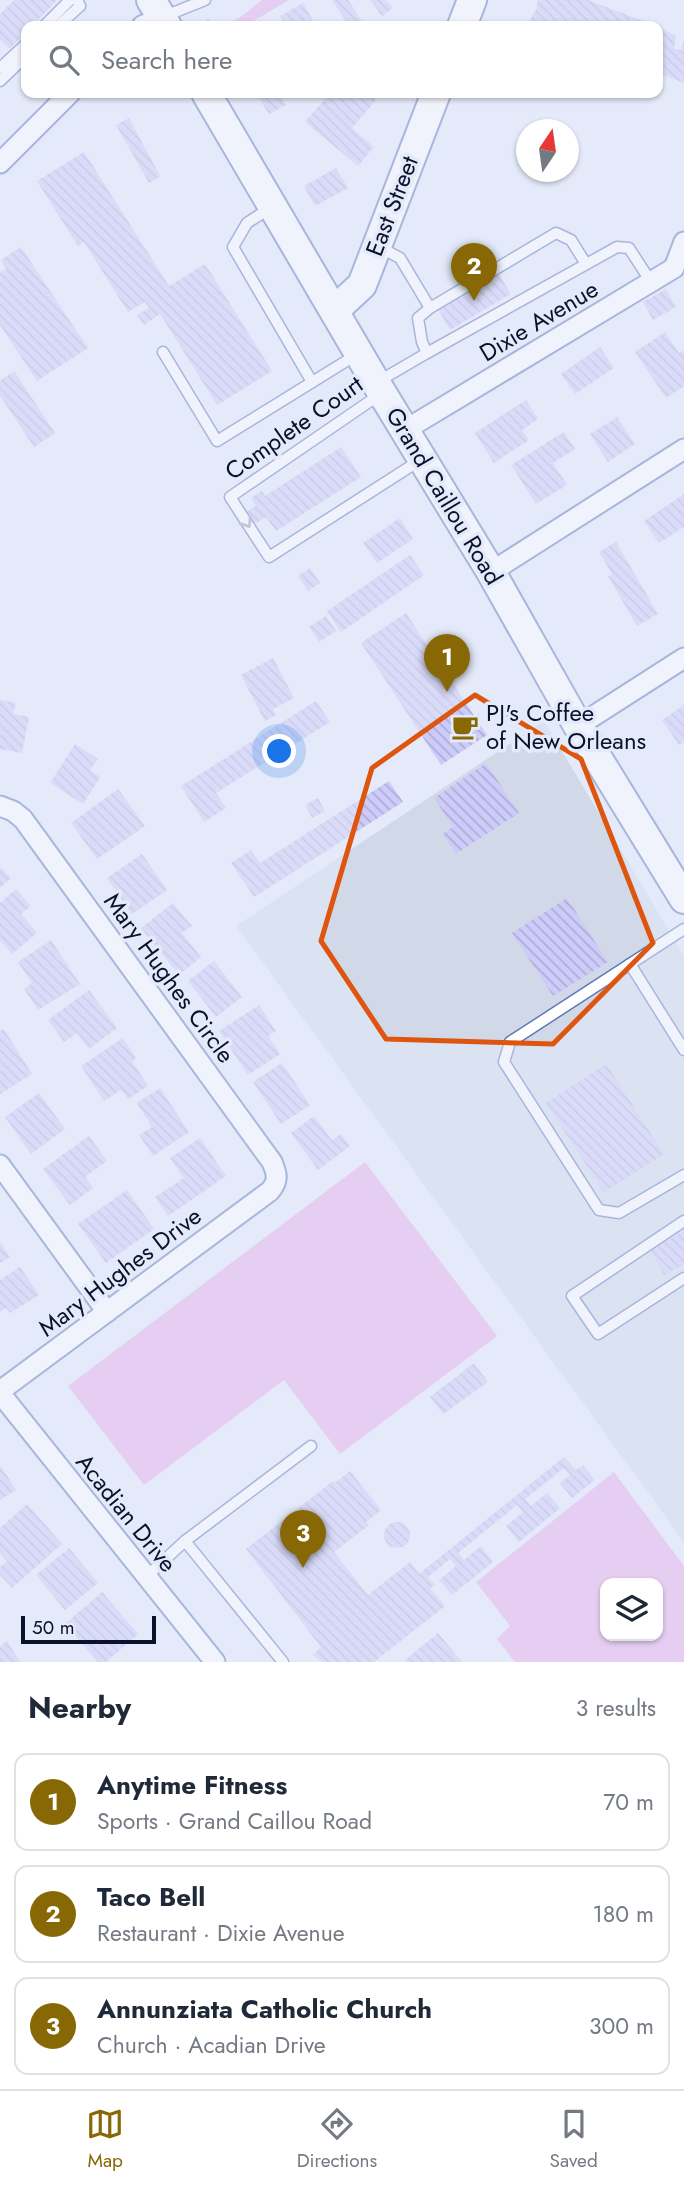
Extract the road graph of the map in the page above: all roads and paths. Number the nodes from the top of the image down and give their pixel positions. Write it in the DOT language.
graph roads {
  1 [pos="70,0"];
  2 [pos="76,0"];
  3 [pos="205,0"];
  4 [pos="472,0"];
  5 [pos="155,17"];
  6 [pos="49,21"];
  7 [pos="64,21"];
  8 [pos="464,21"];
  9 [pos="21,49"];
  10 [pos="21,61"];
  11 [pos="0,68"];
  12 [pos="0,81"];
  13 [pos="64,98"];
  14 [pos="209,98"];
  15 [pos="434,98"];
  16 [pos="4,151"];
  17 [pos="273,206"];
  18 [pos="684,242"];
  19 [pos="377,246"];
  20 [pos="586,264"];
  21 [pos="679,265"];
  22 [pos="651,282"];
  23 [pos="430,308"];
  24 [pos="335,310"];
  25 [pos="163,352"];
  26 [pos="359,353"];
  27 [pos="427,353"];
  28 [pos="312,382"];
  29 [pos="379,388"];
  30 [pos="405,430"];
  31 [pos="684,449"];
  32 [pos="422,459"];
  33 [pos="491,572"];
  34 [pos="684,658"];
  35 [pos="578,726"];
  36 [pos="0,806"];
  37 [pos="684,900"];
  38 [pos="684,929"];
  39 [pos="630,964"];
  40 [pos="684,1049"];
  41 [pos="0,1165"];
  42 [pos="684,1175"];
  43 [pos="270,1191"];
  44 [pos="684,1221"];
  45 [pos="684,1278"];
  46 [pos="107,1312"];
  47 [pos="0,1392"];
  48 [pos="311,1446"];
  49 [pos="185,1541"];
  50 [pos="146,1577"];
  51 [pos="215,1662"];
  52 [pos="283,1662"];
  1 -- 6 [label="lane"];
  2 -- 7 [label="lane"];
  3 -- 5 [label="lane"];
  4 -- 8 [label="main road"];
  9 -- 11 [label="lane"];
  10 -- 12 [label="lane"];
  13 -- 16 [label="street"];
  14 -- 17 [label="main road, Grand Caillou Road"];
  15 -- 19 [label="main road, East Street"];
  17 -- 24 [label="main road, Grand Caillou Road"];
  17 -- 28 [label="lane"];
  18 -- 21 [label="street, Dixie Avenue"];
  19 -- 23 [label="lane"];
  19 -- 24 [label="main road, East Street"];
  20 -- 22 [label="lane"];
  20 -- 23 [label="lane"];
  20 -- 27 [label="lane"];
  21 -- 22 [label="street, Dixie Avenue"];
  22 -- 30 [label="street, Dixie Avenue"];
  23 -- 27 [label="lane"];
  24 -- 26 [label="main road, Grand Caillou Road"];
  25 -- 28 [label="lane"];
  26 -- 28 [label="lane"];
  26 -- 29 [label="main road, Grand Caillou Road"];
  27 -- 29 [label="lane"];
  29 -- 30 [label="main road, Grand Caillou Road"];
  29 -- 32 [label="lane, Complete Court, one-way"];
  30 -- 32 [label="main road, Grand Caillou Road"];
  31 -- 33 [label="street"];
  32 -- 33 [label="main road, Grand Caillou Road"];
  33 -- 35 [label="main road, Grand Caillou Road"];
  34 -- 35 [label="street"];
  35 -- 37 [label="main road, Grand Caillou Road"];
  36 -- 43 [label="street, Mary Hughes Circle"];
  38 -- 39 [label="lane"];
  39 -- 40 [label="lane"];
  39 -- 42 [label="lane"];
  41 -- 46 [label="street"];
  43 -- 46 [label="street, Mary Hughes Drive"];
  44 -- 45 [label="lane"];
  46 -- 47 [label="street, Mary Hughes Drive"];
  47 -- 50 [label="street, Acadian Drive"];
  48 -- 49 [label="lane"];
  49 -- 50 [label="lane"];
  49 -- 52 [label="lane"];
  50 -- 51 [label="street, Acadian Drive"];
}
